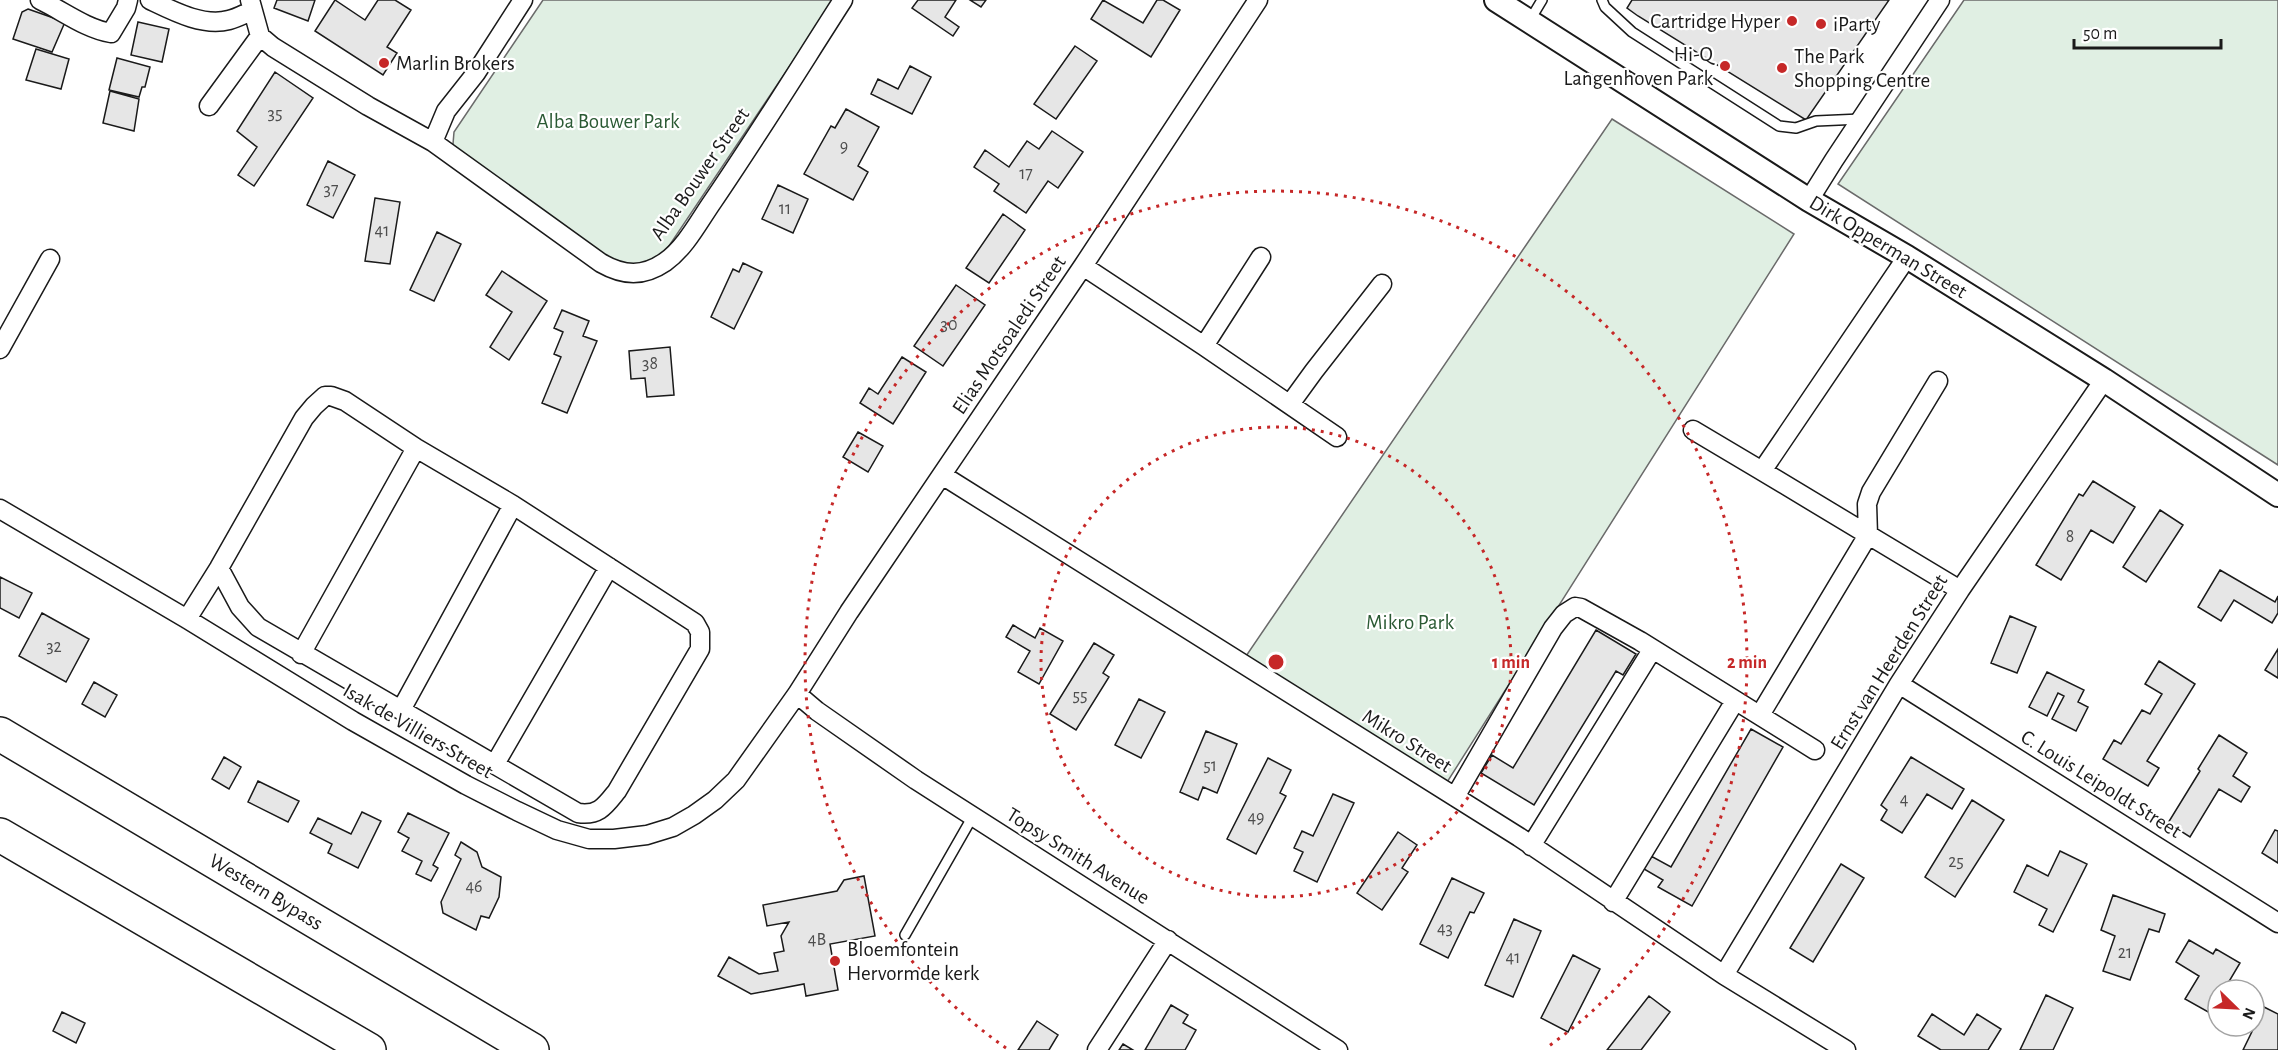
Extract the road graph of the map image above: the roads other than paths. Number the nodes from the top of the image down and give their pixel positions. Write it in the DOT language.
graph roads {
  1 [pos="40,0"];
  2 [pos="128,0"];
  3 [pos="150,0"];
  4 [pos="523,0"];
  5 [pos="843,0"];
  6 [pos="1258,0"];
  7 [pos="1497,0"];
  8 [pos="1542,0"];
  9 [pos="1602,0"];
  10 [pos="1940,0"];
  11 [pos="251,5"];
  12 [pos="1530,20"];
  13 [pos="260,36"];
  14 [pos="209,106"];
  15 [pos="1861,119"];
  16 [pos="433,142"];
  17 [pos="1809,200"];
  18 [pos="1261,257"];
  19 [pos="1907,257"];
  20 [pos="50,259"];
  21 [pos="1083,266"];
  22 [pos="1382,284"];
  23 [pos="1204,346"];
  24 [pos="0,349"];
  25 [pos="2104,380"];
  26 [pos="1938,381"];
  27 [pos="1290,404"];
  28 [pos="1693,430"];
  29 [pos="1337,437"];
  30 [pos="416,448"];
  31 [pos="1762,471"];
  32 [pos="942,475"];
  33 [pos="2278,495"];
  34 [pos="513,505"];
  35 [pos="0,509"];
  36 [pos="1868,535"];
  37 [pos="609,567"];
  38 [pos="219,568"];
  39 [pos="1960,590"];
  40 [pos="187,619"];
  41 [pos="1652,650"];
  42 [pos="301,654"];
  43 [pos="1899,684"];
  44 [pos="797,694"];
  45 [pos="1735,701"];
  46 [pos="401,710"];
  47 [pos="1760,715"];
  48 [pos="0,734"];
  49 [pos="1815,750"];
  50 [pos="495,764"];
  51 [pos="1455,797"];
  52 [pos="973,816"];
  53 [pos="0,835"];
  54 [pos="1532,846"];
  55 [pos="1613,902"];
  56 [pos="2278,923"];
  57 [pos="905,936"];
  58 [pos="1168,940"];
  59 [pos="1724,975"];
  60 [pos="369,1050"];
  61 [pos="532,1050"];
  62 [pos="1097,1050"];
  63 [pos="1338,1050"];
  64 [pos="1846,1050"];
  1 -- 2 [label="street"];
  3 -- 11 [label="street"];
  4 -- 16 [label="street"];
  5 -- 16 [label="street, Alba Bouwer Street"];
  6 -- 21 [label="street, Elias Motsoaledi Street"];
  7 -- 12 [label="street, Dirk Opperman Street"];
  8 -- 12 [label="lane"];
  9 -- 15 [label="lane"];
  10 -- 15 [label="street"];
  11 -- 13 [label="street"];
  12 -- 17 [label="street, Dirk Opperman Street"];
  13 -- 14 [label="street"];
  13 -- 16 [label="street, Alba Bouwer Street"];
  15 -- 17 [label="street"];
  17 -- 19 [label="street, Dirk Opperman Street"];
  18 -- 23 [label="street"];
  19 -- 25 [label="street, Dirk Opperman Street"];
  19 -- 31 [label="street"];
  20 -- 24 [label="street"];
  21 -- 23 [label="street"];
  21 -- 32 [label="street, Elias Motsoaledi Street"];
  22 -- 27 [label="street"];
  23 -- 27 [label="street"];
  25 -- 33 [label="street, Dirk Opperman Street"];
  25 -- 39 [label="street, Ernst van Heerden Street"];
  26 -- 36 [label="street"];
  27 -- 29 [label="street"];
  28 -- 31 [label="street"];
  30 -- 34 [label="street"];
  30 -- 38 [label="street"];
  30 -- 42 [label="street"];
  31 -- 36 [label="street"];
  32 -- 44 [label="street, Elias Motsoaledi Street"];
  32 -- 51 [label="street, Mikro Street"];
  34 -- 37 [label="street"];
  34 -- 46 [label="street"];
  35 -- 40 [label="street, Isak de Villiers Street"];
  36 -- 39 [label="street"];
  36 -- 47 [label="street"];
  37 -- 50 [label="street"];
  37 -- 50 [label="street"];
  38 -- 40 [label="street"];
  38 -- 42 [label="street"];
  39 -- 43 [label="street, Ernst van Heerden Street"];
  40 -- 44 [label="street, Isak de Villiers Street"];
  41 -- 45 [label="street"];
  41 -- 51 [label="street"];
  41 -- 54 [label="street"];
  42 -- 46 [label="street"];
  43 -- 56 [label="street, C. Louis Leipoldt Street"];
  43 -- 59 [label="street, Ernst van Heerden Street"];
  44 -- 52 [label="street, Topsy Smith Avenue"];
  45 -- 47 [label="street"];
  45 -- 55 [label="street"];
  46 -- 50 [label="street"];
  47 -- 49 [label="street"];
  48 -- 61 [label="highway, Western Bypass"];
  51 -- 54 [label="street, Mikro Street"];
  52 -- 57 [label="lane"];
  52 -- 58 [label="street, Topsy Smith Avenue"];
  53 -- 60 [label="highway"];
  54 -- 55 [label="street, Mikro Street"];
  55 -- 59 [label="street, Mikro Street"];
  58 -- 62 [label="street"];
  58 -- 63 [label="street, Topsy Smith Avenue"];
  59 -- 64 [label="street, Mikro Street"];
}
